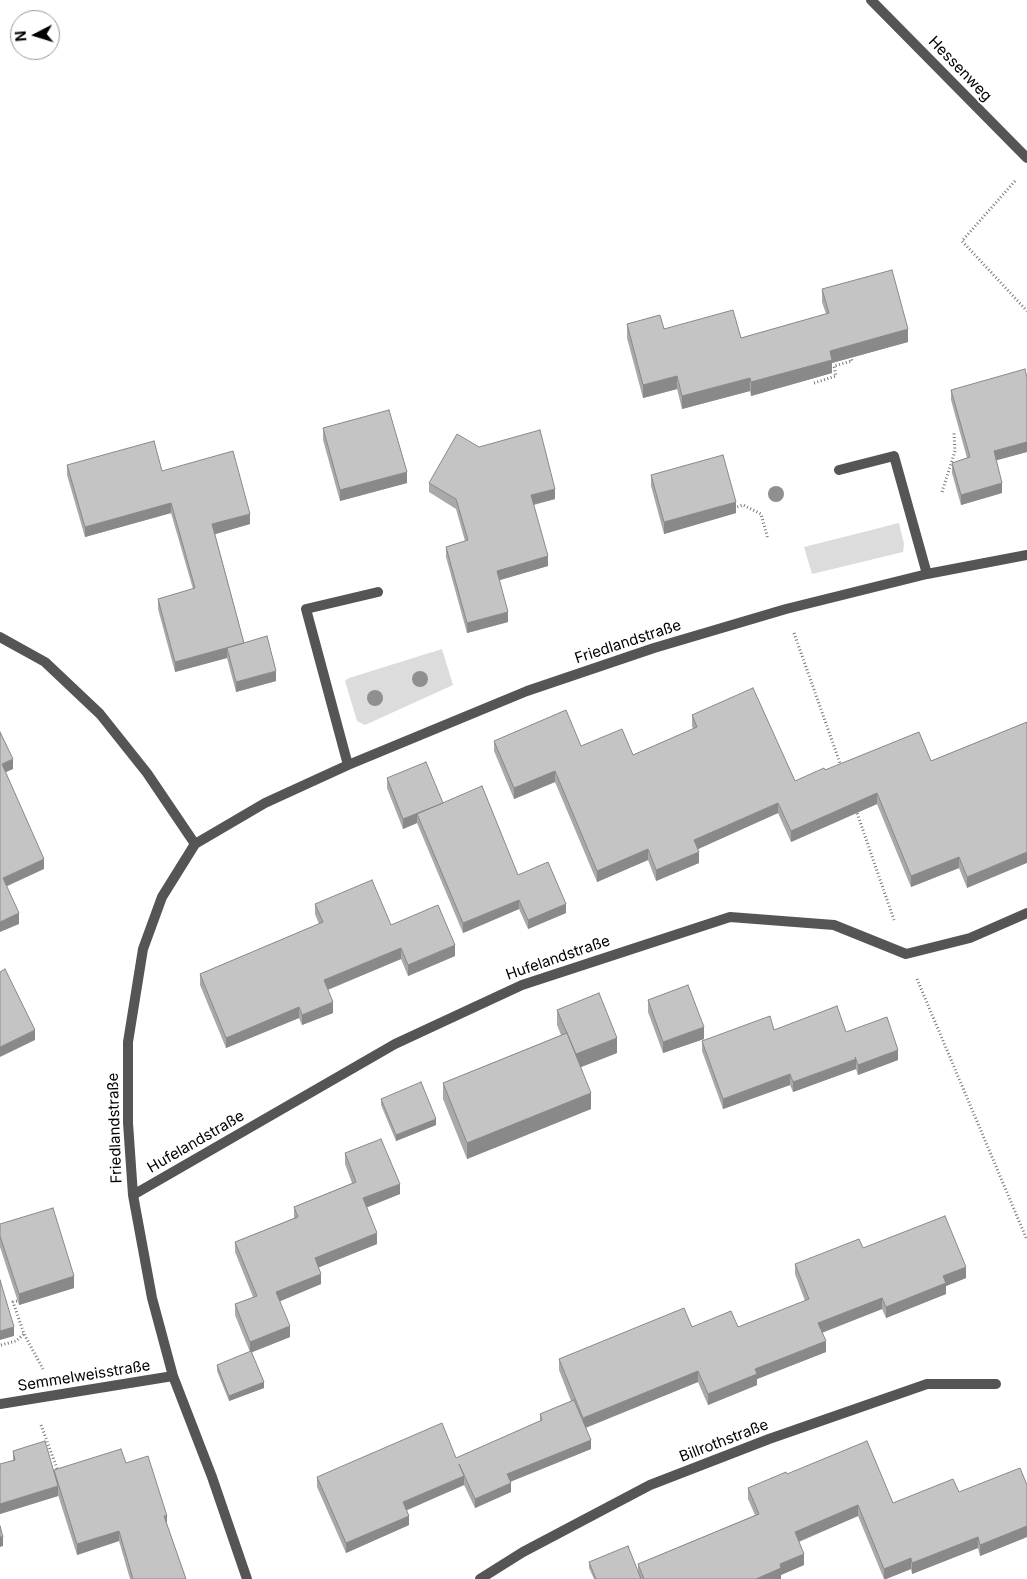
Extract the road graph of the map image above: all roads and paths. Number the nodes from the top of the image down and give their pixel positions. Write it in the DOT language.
graph roads {
  1 [pos="871,0"];
  2 [pos="1027,158"];
  3 [pos="1016,180"];
  4 [pos="1027,311"];
  5 [pos="851,358"];
  6 [pos="814,383"];
  7 [pos="954,433"];
  8 [pos="838,470"];
  9 [pos="942,492"];
  10 [pos="734,508"];
  11 [pos="768,539"];
  12 [pos="1027,555"];
  13 [pos="927,574"];
  14 [pos="378,592"];
  15 [pos="0,637"];
  16 [pos="348,765"];
  17 [pos="195,844"];
  18 [pos="1027,913"];
  19 [pos="133,1196"];
  20 [pos="17,1301"];
  21 [pos="24,1334"];
  22 [pos="1,1346"];
  23 [pos="173,1376"];
  24 [pos="996,1384"];
  25 [pos="48,1397"];
  26 [pos="36,1399"];
  27 [pos="0,1404"];
  28 [pos="48,1443"];
  29 [pos="41,1446"];
  30 [pos="60,1478"];
  31 [pos="247,1579"];
  32 [pos="480,1579"];
  1 -- 2 [label="street, Hessenweg"];
  3 -- 4 [label="path"];
  5 -- 6 [label="path"];
  7 -- 9 [label="path"];
  8 -- 13 [label="street"];
  10 -- 11 [label="path"];
  12 -- 13 [label="street, Friedlandstraße"];
  13 -- 16 [label="street, Friedlandstraße"];
  14 -- 16 [label="street"];
  15 -- 17 [label="street"];
  16 -- 17 [label="street, Friedlandstraße"];
  17 -- 19 [label="street, Friedlandstraße"];
  18 -- 19 [label="street, Hufelandstraße"];
  19 -- 23 [label="street, Friedlandstraße"];
  20 -- 21 [label="path"];
  21 -- 22 [label="path"];
  21 -- 25 [label="path"];
  23 -- 25 [label="street, Semmelweisstraße"];
  23 -- 31 [label="street, Friedlandstraße"];
  24 -- 32 [label="street, Billrothstraße"];
  25 -- 26 [label="street, Semmelweisstraße"];
  26 -- 27 [label="street, Semmelweisstraße"];
  26 -- 28 [label="path"];
  28 -- 29 [label="path"];
  28 -- 30 [label="path"];
}
